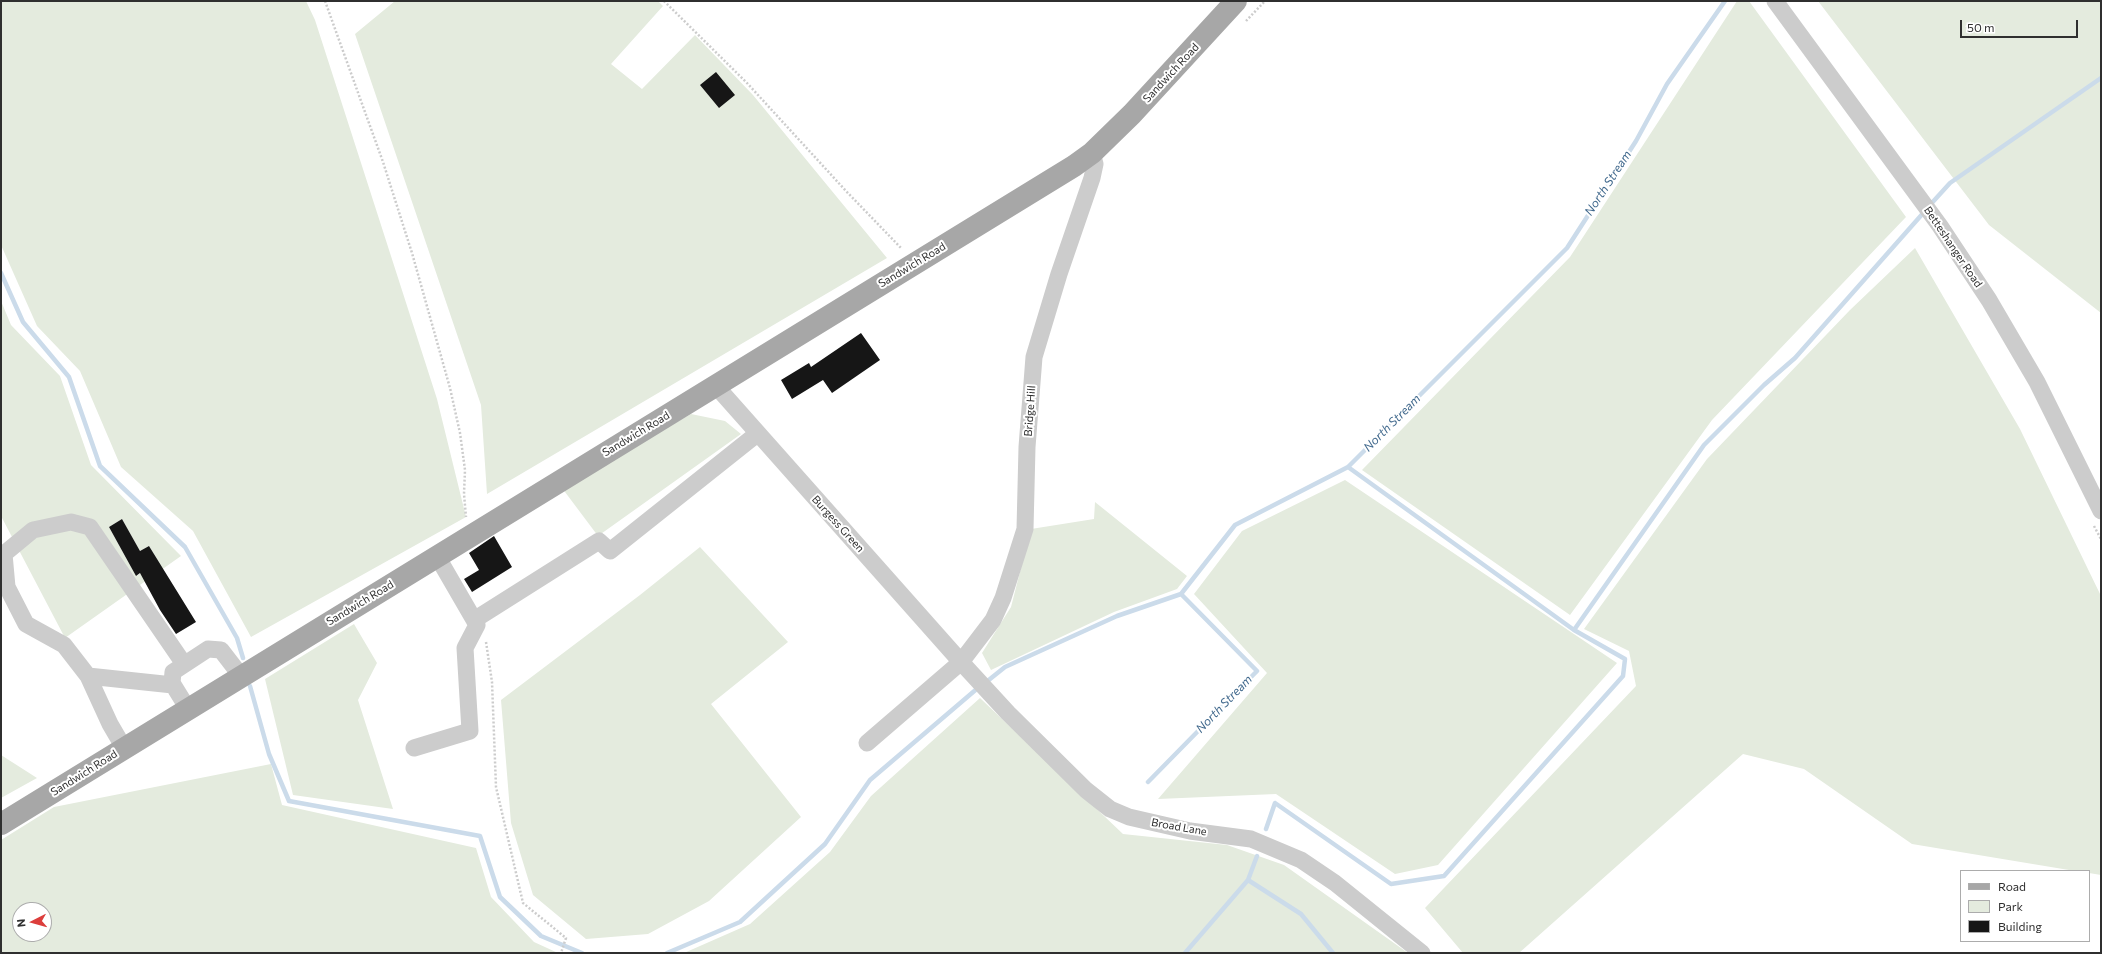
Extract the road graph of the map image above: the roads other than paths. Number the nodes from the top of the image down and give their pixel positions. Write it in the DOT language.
graph roads {
  1 [pos="1236,1"];
  2 [pos="1775,1"];
  3 [pos="1092,153"];
  4 [pos="716,386"];
  5 [pos="757,434"];
  6 [pos="2101,512"];
  7 [pos="438,556"];
  8 [pos="475,623"];
  9 [pos="961,662"];
  10 [pos="184,664"];
  11 [pos="88,676"];
  12 [pos="241,676"];
  13 [pos="173,685"];
  14 [pos="188,708"];
  15 [pos="867,743"];
  16 [pos="124,748"];
  17 [pos="414,748"];
  18 [pos="1,824"];
  19 [pos="1422,953"];
  1 -- 3 [label="main road, Sandwich Road"];
  2 -- 6 [label="street, Betteshanger Road"];
  3 -- 4 [label="main road, Sandwich Road"];
  3 -- 9 [label="street, Bridge Hill"];
  4 -- 5 [label="street, Burgess Green"];
  4 -- 7 [label="main road, Sandwich Road"];
  5 -- 8 [label="street"];
  5 -- 9 [label="street, Burgess Green"];
  7 -- 8 [label="street"];
  7 -- 12 [label="main road, Sandwich Road"];
  8 -- 17 [label="street"];
  9 -- 15 [label="street, Bridge Hill"];
  9 -- 19 [label="street, Broad Lane"];
  10 -- 11 [label="street"];
  10 -- 12 [label="street"];
  10 -- 13 [label="street"];
  11 -- 13 [label="street"];
  11 -- 16 [label="street"];
  12 -- 14 [label="main road, Sandwich Road"];
  13 -- 14 [label="street"];
  14 -- 16 [label="main road, Sandwich Road"];
  16 -- 18 [label="main road, Sandwich Road"];
}
